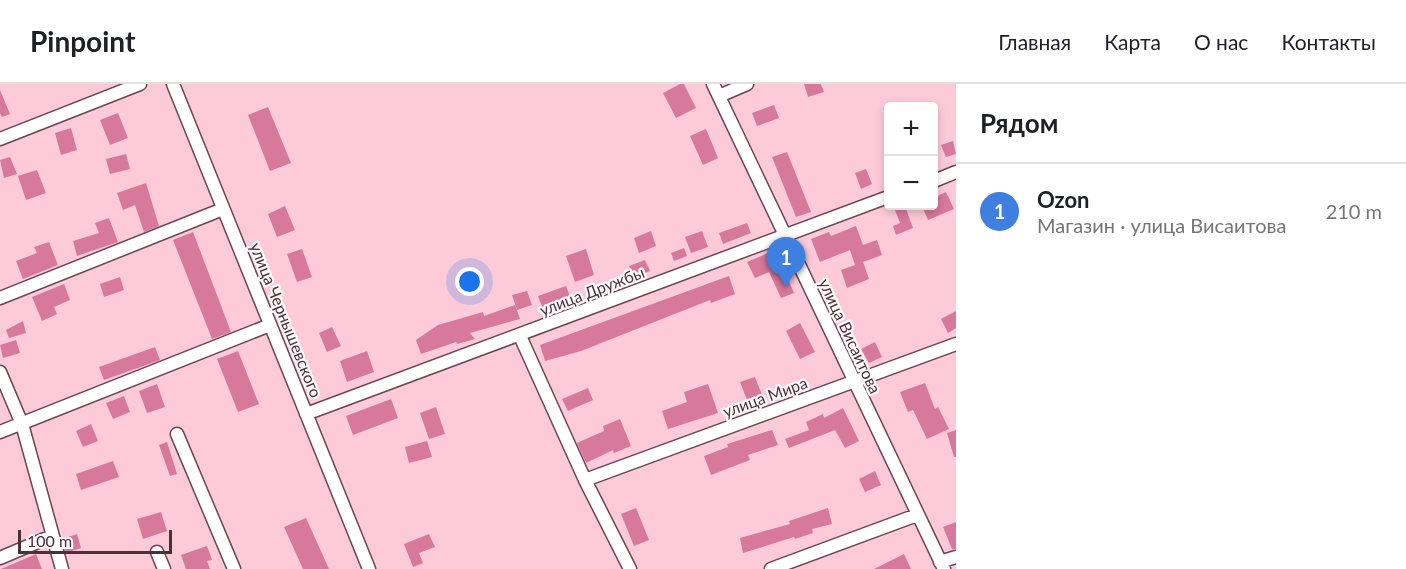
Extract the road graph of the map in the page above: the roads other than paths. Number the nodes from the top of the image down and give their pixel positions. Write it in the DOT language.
graph roads {
  1 [pos="140,84"];
  2 [pos="173,84"];
  3 [pos="747,84"];
  4 [pos="716,90"];
  5 [pos="0,139"];
  6 [pos="956,172"];
  7 [pos="938,179"];
  8 [pos="884,198"];
  9 [pos="223,209"];
  10 [pos="784,235"];
  11 [pos="0,298"];
  12 [pos="270,325"];
  13 [pos="520,336"];
  14 [pos="956,345"];
  15 [pos="0,372"];
  16 [pos="854,382"];
  17 [pos="306,414"];
  18 [pos="22,424"];
  19 [pos="0,432"];
  20 [pos="177,434"];
  21 [pos="585,480"];
  22 [pos="917,515"];
  23 [pos="52,536"];
  24 [pos="157,552"];
  25 [pos="956,557"];
  26 [pos="0,558"];
  27 [pos="942,566"];
  28 [pos="62,569"];
  29 [pos="164,569"];
  30 [pos="234,569"];
  31 [pos="369,569"];
  32 [pos="630,569"];
  33 [pos="771,569"];
  1 -- 5 [label="street"];
  2 -- 9 [label="street, улица Чернышевского"];
  3 -- 4 [label="street"];
  4 -- 10 [label="street, улица Висаитова"];
  6 -- 7 [label="street"];
  8 -- 10 [label="street, улица Дружбы"];
  9 -- 11 [label="street"];
  9 -- 12 [label="street, улица Чернышевского"];
  10 -- 13 [label="street, улица Дружбы"];
  10 -- 16 [label="street, улица Висаитова"];
  12 -- 17 [label="street, улица Чернышевского"];
  12 -- 18 [label="street"];
  13 -- 17 [label="street, улица Дружбы"];
  13 -- 21 [label="street"];
  14 -- 16 [label="street, улица Мира"];
  15 -- 18 [label="street"];
  16 -- 21 [label="street, улица Мира"];
  16 -- 22 [label="street, улица Висаитова"];
  17 -- 31 [label="street, улица Чернышевского"];
  18 -- 19 [label="street"];
  18 -- 23 [label="street"];
  20 -- 30 [label="street"];
  21 -- 32 [label="street"];
  22 -- 27 [label="street, улица Висаитова"];
  22 -- 33 [label="street"];
  23 -- 26 [label="street"];
  23 -- 28 [label="street"];
  24 -- 29 [label="street"];
  25 -- 27 [label="street"];
}
